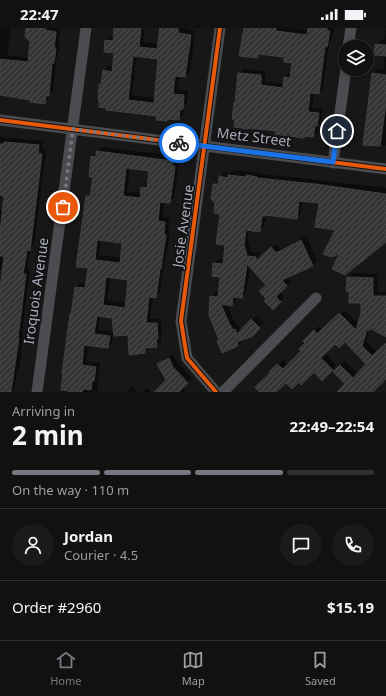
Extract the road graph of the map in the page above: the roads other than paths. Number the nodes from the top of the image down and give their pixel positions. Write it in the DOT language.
graph roads {
  1 [pos="86,28"];
  2 [pos="220,28"];
  3 [pos="351,28"];
  4 [pos="349,40"];
  5 [pos="345,76"];
  6 [pos="0,120"];
  7 [pos="73,129"];
  8 [pos="204,146"];
  9 [pos="333,162"];
  10 [pos="386,169"];
  11 [pos="316,298"];
  12 [pos="37,392"];
  13 [pos="216,392"];
  14 [pos="222,392"];
  1 -- 7 [label="street, Iroquois Avenue"];
  2 -- 8 [label="street, Josie Avenue"];
  3 -- 4 [label="street"];
  5 -- 9 [label="street"];
  6 -- 7 [label="street, Metz Street"];
  7 -- 8 [label="street, Metz Street"];
  7 -- 12 [label="street, Iroquois Avenue"];
  8 -- 9 [label="street, Metz Street"];
  8 -- 13 [label="street, Josie Avenue"];
  9 -- 10 [label="street, Metz Street"];
  11 -- 14 [label="street"];
}
